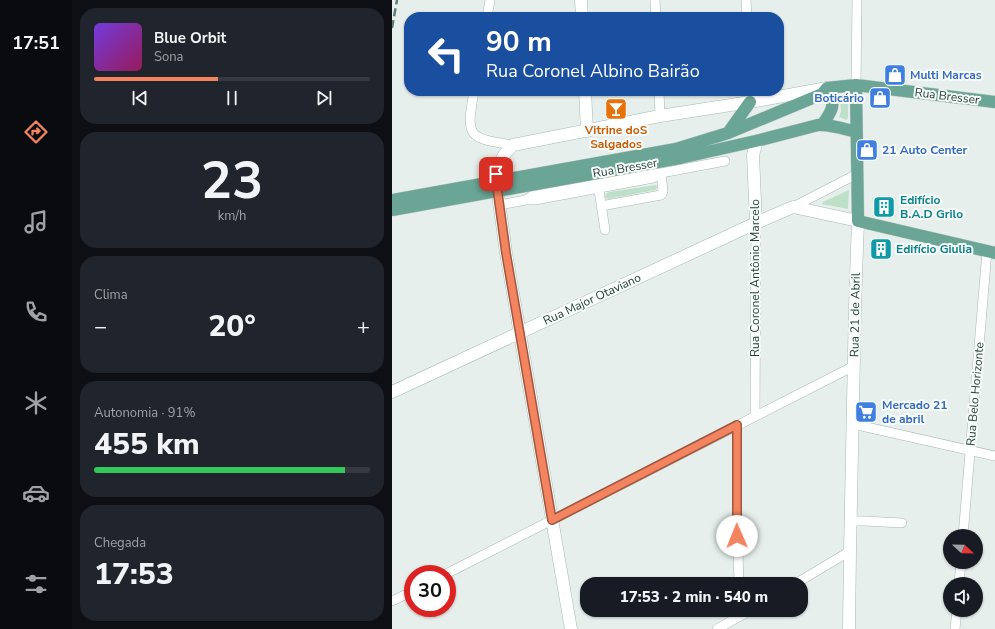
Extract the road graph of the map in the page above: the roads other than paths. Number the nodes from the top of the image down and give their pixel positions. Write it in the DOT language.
graph roads {
  1 [pos="490,0"];
  2 [pos="581,0"];
  3 [pos="655,0"];
  4 [pos="746,0"];
  5 [pos="857,0"];
  6 [pos="488,12"];
  7 [pos="582,12"];
  8 [pos="656,12"];
  9 [pos="747,12"];
  10 [pos="856,85"];
  11 [pos="827,88"];
  12 [pos="784,93"];
  13 [pos="473,96"];
  14 [pos="585,96"];
  15 [pos="659,96"];
  16 [pos="750,97"];
  17 [pos="995,102"];
  18 [pos="660,116"];
  19 [pos="822,125"];
  20 [pos="587,131"];
  21 [pos="856,132"];
  22 [pos="728,133"];
  23 [pos="757,141"];
  24 [pos="744,144"];
  25 [pos="513,145"];
  26 [pos="678,153"];
  27 [pos="753,155"];
  28 [pos="725,161"];
  29 [pos="661,173"];
  30 [pos="857,174"];
  31 [pos="598,185"];
  32 [pos="392,200"];
  33 [pos="500,205"];
  34 [pos="601,206"];
  35 [pos="793,207"];
  36 [pos="392,210"];
  37 [pos="858,222"];
  38 [pos="756,223"];
  39 [pos="605,230"];
  40 [pos="991,252"];
  41 [pos="520,332"];
  42 [pos="854,366"];
  43 [pos="392,392"];
  44 [pos="755,416"];
  45 [pos="853,424"];
  46 [pos="737,425"];
  47 [pos="970,450"];
  48 [pos="995,456"];
  49 [pos="552,520"];
  50 [pos="850,521"];
  51 [pos="902,523"];
  52 [pos="964,529"];
  53 [pos="850,551"];
  54 [pos="456,569"];
  55 [pos="739,577"];
  56 [pos="807,577"];
  57 [pos="404,595"];
  58 [pos="392,601"];
  59 [pos="734,617"];
  60 [pos="956,617"];
  61 [pos="571,629"];
  62 [pos="717,629"];
  63 [pos="849,629"];
  64 [pos="955,629"];
  1 -- 6 [label="street"];
  2 -- 7 [label="street"];
  3 -- 8 [label="street"];
  4 -- 9 [label="street"];
  5 -- 10 [label="street, Rua 21 de Abril"];
  10 -- 11 [label="main road, Rua Bresser"];
  10 -- 17 [label="main road, Rua Bresser"];
  10 -- 21 [label="main road, Rua 21 de Abril"];
  11 -- 12 [label="street, Rua Bresser"];
  11 -- 19 [label="main road"];
  11 -- 22 [label="main road, Rua Bresser"];
  13 -- 25 [label="street"];
  14 -- 20 [label="street"];
  15 -- 18 [label="street"];
  16 -- 18 [label="street, Rua Bresser"];
  16 -- 22 [label="main road"];
  18 -- 20 [label="street, Rua Bresser"];
  19 -- 21 [label="main road, Rua Bresser"];
  19 -- 23 [label="main road, Rua Bresser"];
  20 -- 25 [label="street, Rua Bresser"];
  21 -- 30 [label="main road, Rua 21 de Abril"];
  22 -- 26 [label="main road, Rua Bresser"];
  23 -- 24 [label="main road, Rua Bresser"];
  23 -- 27 [label="street, Rua Coronel Antônio Marcelo"];
  24 -- 26 [label="main road, Rua Bresser"];
  24 -- 27 [label="street"];
  25 -- 33 [label="street"];
  26 -- 32 [label="main road, Rua Bresser, bridge"];
  26 -- 36 [label="main road, Rua Bresser, bridge"];
  27 -- 38 [label="street, Rua Coronel Antônio Marcelo"];
  28 -- 29 [label="street"];
  29 -- 31 [label="street"];
  29 -- 34 [label="street"];
  30 -- 35 [label="street, Rua Major Otaviano"];
  30 -- 37 [label="main road, Rua 21 de Abril"];
  31 -- 33 [label="street"];
  31 -- 34 [label="street"];
  33 -- 41 [label="street"];
  34 -- 39 [label="street"];
  35 -- 37 [label="street"];
  35 -- 38 [label="street, Rua Major Otaviano"];
  37 -- 40 [label="main road"];
  37 -- 42 [label="street, Rua 21 de Abril"];
  38 -- 41 [label="street, Rua Major Otaviano"];
  38 -- 44 [label="street, Rua Coronel Antônio Marcelo"];
  40 -- 47 [label="street, Rua Belo Horizonte"];
  41 -- 43 [label="street, Rua Major Otaviano"];
  41 -- 49 [label="street"];
  42 -- 44 [label="street"];
  42 -- 45 [label="street, Rua 21 de Abril"];
  44 -- 46 [label="street"];
  45 -- 47 [label="street"];
  45 -- 50 [label="street, Rua 21 de Abril"];
  46 -- 49 [label="street"];
  46 -- 55 [label="street"];
  47 -- 48 [label="street"];
  47 -- 52 [label="street, Rua Belo Horizonte"];
  49 -- 54 [label="street"];
  49 -- 61 [label="street"];
  50 -- 51 [label="street"];
  50 -- 53 [label="street, Rua 21 de Abril"];
  53 -- 56 [label="street"];
  53 -- 63 [label="street, Rua 21 de Abril"];
  57 -- 58 [label="street"];
  59 -- 62 [label="street"];
  60 -- 64 [label="street"];
}
